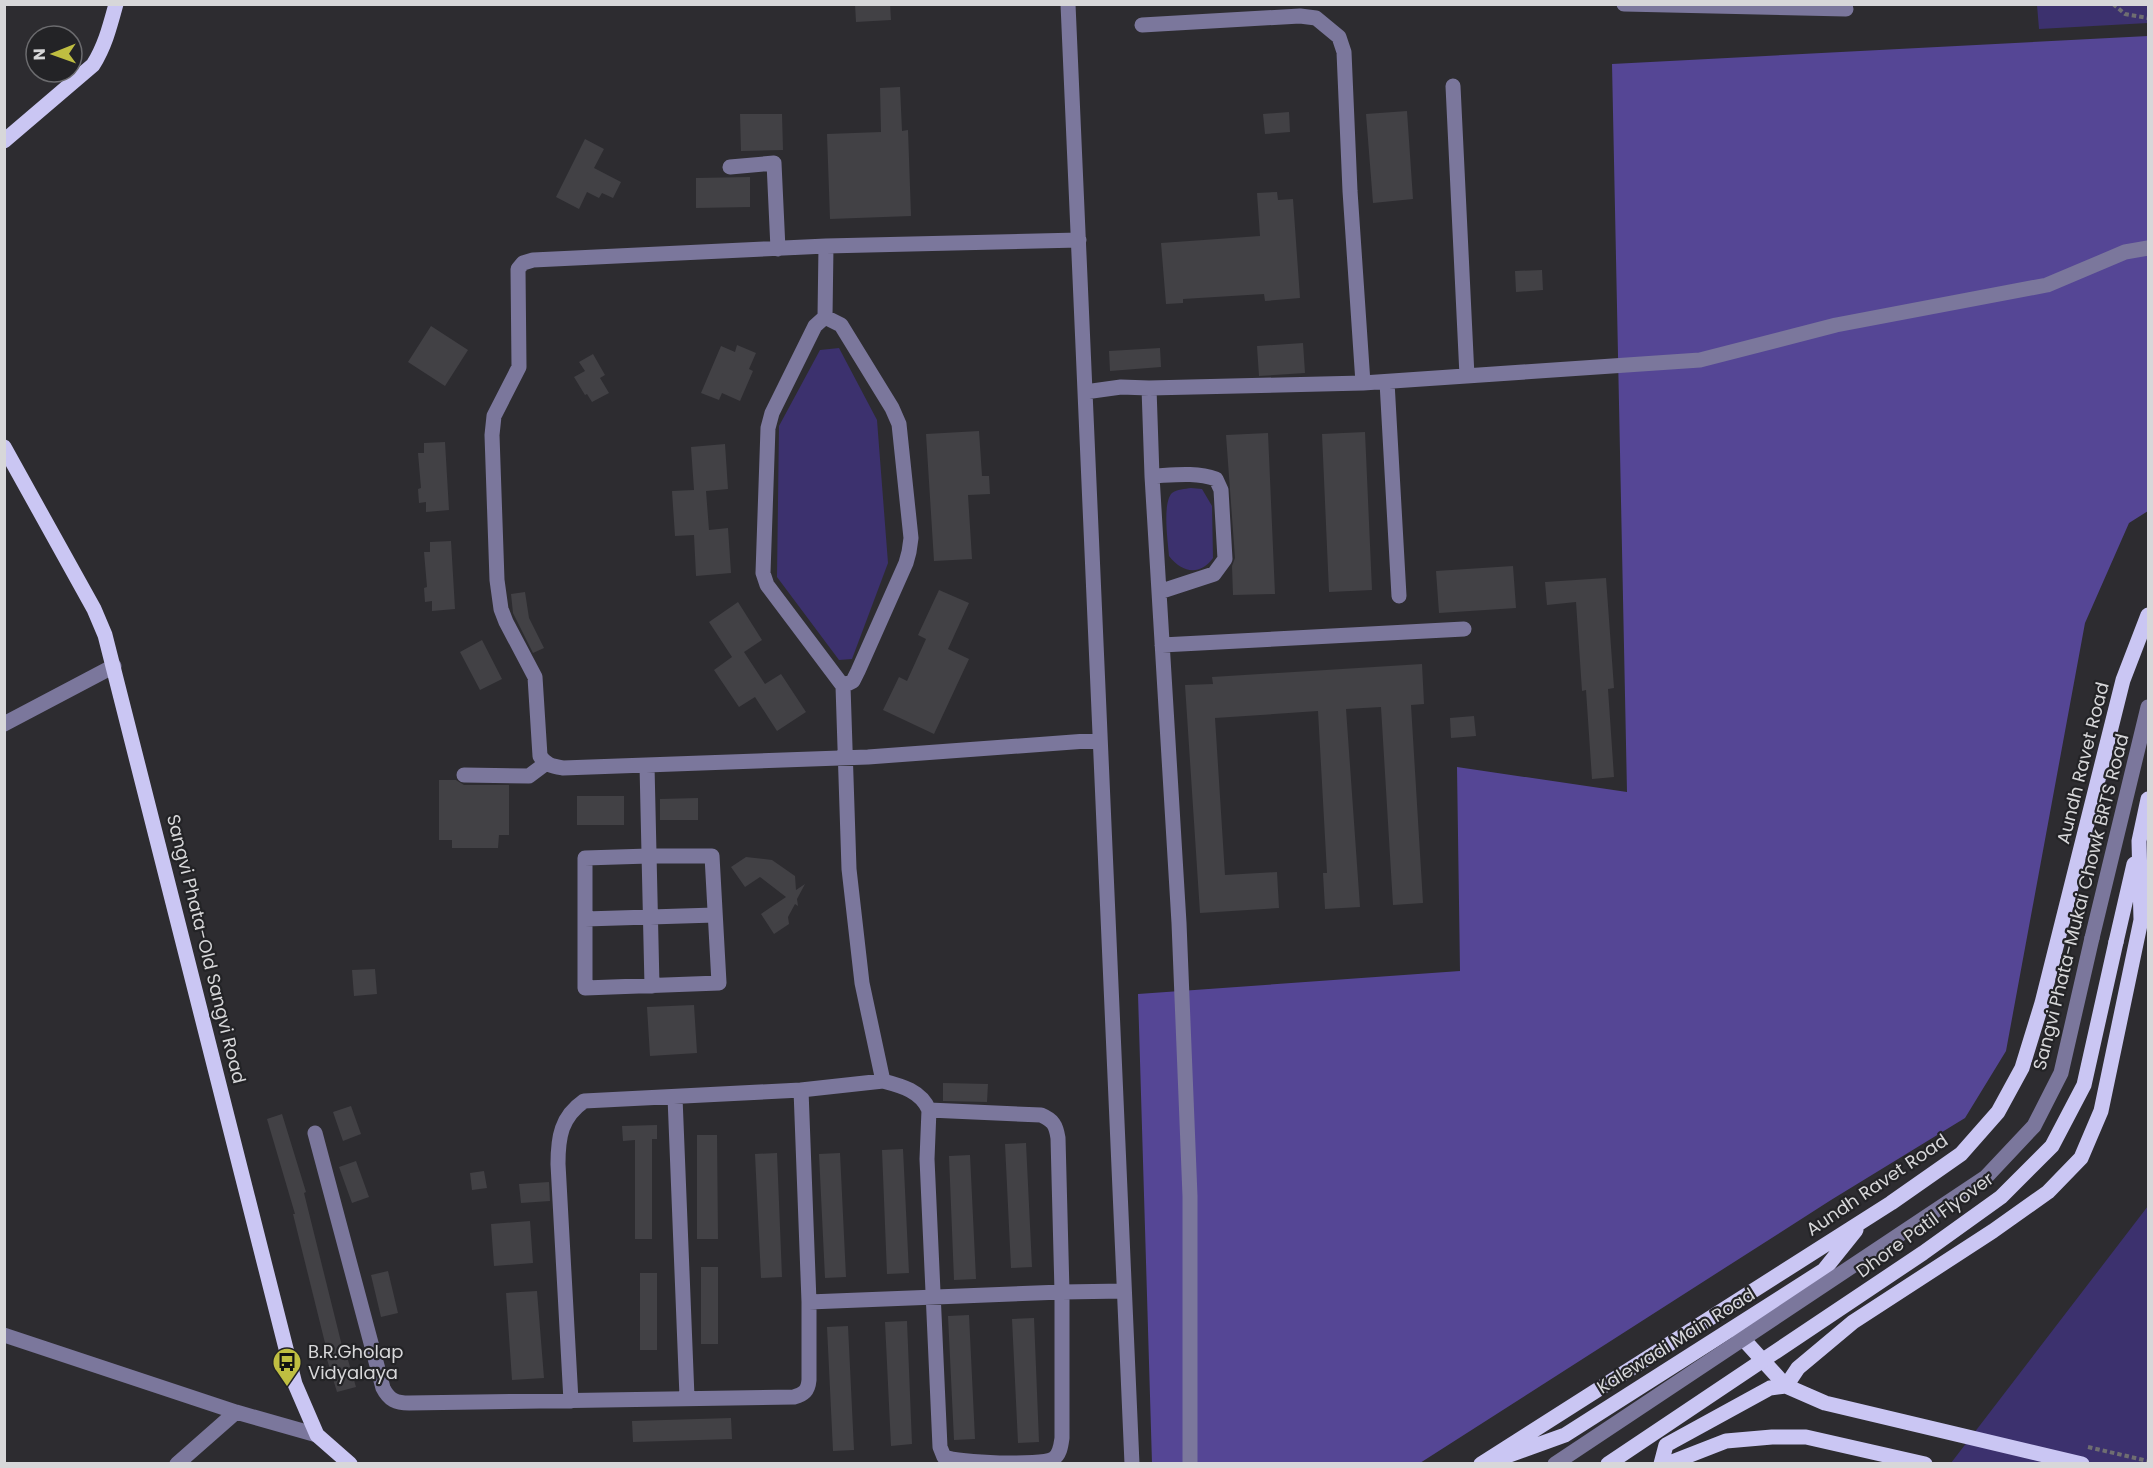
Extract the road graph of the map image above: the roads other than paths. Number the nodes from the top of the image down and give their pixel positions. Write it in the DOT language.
graph roads {
  1 [pos="116,4"];
  2 [pos="1068,4"];
  3 [pos="1624,4"];
  4 [pos="1846,9"];
  5 [pos="1142,24"];
  6 [pos="1453,86"];
  7 [pos="4,141"];
  8 [pos="730,166"];
  9 [pos="1079,240"];
  10 [pos="826,246"];
  11 [pos="2148,248"];
  12 [pos="778,249"];
  13 [pos="825,317"];
  14 [pos="1467,376"];
  15 [pos="1387,382"];
  16 [pos="1363,383"];
  17 [pos="1149,388"];
  18 [pos="1085,392"];
  19 [pos="4,447"];
  20 [pos="1152,476"];
  21 [pos="1159,592"];
  22 [pos="1399,596"];
  23 [pos="2148,615"];
  24 [pos="1464,630"];
  25 [pos="1162,645"];
  26 [pos="114,666"];
  27 [pos="843,686"];
  28 [pos="2148,707"];
  29 [pos="4,724"];
  30 [pos="1100,740"];
  31 [pos="846,758"];
  32 [pos="545,764"];
  33 [pos="646,765"];
  34 [pos="464,775"];
  35 [pos="2148,799"];
  36 [pos="2139,841"];
  37 [pos="649,856"];
  38 [pos="716,915"];
  39 [pos="650,917"];
  40 [pos="585,919"];
  41 [pos="652,986"];
  42 [pos="883,1081"];
  43 [pos="801,1090"];
  44 [pos="675,1097"];
  45 [pos="929,1110"];
  46 [pos="315,1133"];
  47 [pos="1866,1219"];
  48 [pos="1124,1291"];
  49 [pos="1062,1292"];
  50 [pos="934,1296"];
  51 [pos="809,1302"];
  52 [pos="1734,1328"];
  53 [pos="4,1335"];
  54 [pos="1786,1386"];
  55 [pos="687,1397"];
  56 [pos="571,1401"];
  57 [pos="236,1412"];
  58 [pos="317,1435"];
  59 [pos="177,1464"];
  60 [pos="350,1464"];
  61 [pos="1132,1464"];
  62 [pos="1190,1464"];
  63 [pos="1483,1464"];
  64 [pos="1555,1464"];
  65 [pos="1608,1464"];
  66 [pos="1661,1464"];
  67 [pos="1667,1464"];
  68 [pos="1925,1464"];
  69 [pos="2082,1464"];
  1 -- 7 [label="main road"];
  2 -- 9 [label="street"];
  3 -- 4 [label="street"];
  5 -- 16 [label="street"];
  6 -- 14 [label="street"];
  8 -- 12 [label="street"];
  9 -- 10 [label="street"];
  9 -- 18 [label="street"];
  10 -- 12 [label="street"];
  10 -- 13 [label="street"];
  11 -- 14 [label="street"];
  12 -- 32 [label="street"];
  13 -- 27 [label="street"];
  13 -- 27 [label="street"];
  14 -- 15 [label="street"];
  15 -- 16 [label="street"];
  15 -- 22 [label="street"];
  16 -- 17 [label="street"];
  17 -- 18 [label="street"];
  17 -- 20 [label="street"];
  18 -- 30 [label="street"];
  19 -- 26 [label="main road, Sangvi Phata-Old Sangvi Road"];
  20 -- 21 [label="street"];
  20 -- 21 [label="street"];
  21 -- 25 [label="street"];
  23 -- 47 [label="main road, Aundh Ravet Road"];
  24 -- 25 [label="street"];
  25 -- 62 [label="street"];
  26 -- 29 [label="street"];
  26 -- 58 [label="main road, Sangvi Phata-Old Sangvi Road"];
  27 -- 31 [label="street"];
  28 -- 64 [label="street, Sangvi Phata-Mukai Chowk BRTS Road, bridge"];
  30 -- 31 [label="street"];
  30 -- 48 [label="street"];
  31 -- 33 [label="street"];
  31 -- 42 [label="street"];
  32 -- 33 [label="street"];
  32 -- 34 [label="street"];
  33 -- 37 [label="street"];
  35 -- 36 [label="main road"];
  36 -- 54 [label="main road"];
  36 -- 65 [label="main road, Dhore Patil Flyover, bridge"];
  37 -- 38 [label="street"];
  37 -- 39 [label="street"];
  37 -- 40 [label="street"];
  38 -- 39 [label="street"];
  38 -- 41 [label="street"];
  39 -- 40 [label="street"];
  39 -- 41 [label="street"];
  40 -- 41 [label="street"];
  42 -- 43 [label="street"];
  42 -- 45 [label="street"];
  43 -- 44 [label="street"];
  43 -- 51 [label="street"];
  44 -- 55 [label="street"];
  44 -- 56 [label="street"];
  45 -- 49 [label="street"];
  45 -- 50 [label="street"];
  46 -- 56 [label="street"];
  47 -- 52 [label="main road, Kalewadi Main Road"];
  47 -- 63 [label="main road, Aundh Ravet Road"];
  48 -- 49 [label="street"];
  48 -- 61 [label="street"];
  49 -- 50 [label="street"];
  49 -- 50 [label="street"];
  50 -- 51 [label="street"];
  51 -- 55 [label="street"];
  52 -- 54 [label="main road"];
  52 -- 63 [label="main road, Kalewadi Main Road"];
  53 -- 57 [label="street"];
  54 -- 66 [label="main road"];
  54 -- 69 [label="main road"];
  55 -- 56 [label="street"];
  57 -- 58 [label="street"];
  57 -- 59 [label="street"];
  58 -- 60 [label="main road, Sangvi Phata-Old Sangvi Road"];
  67 -- 68 [label="main road"];
}
